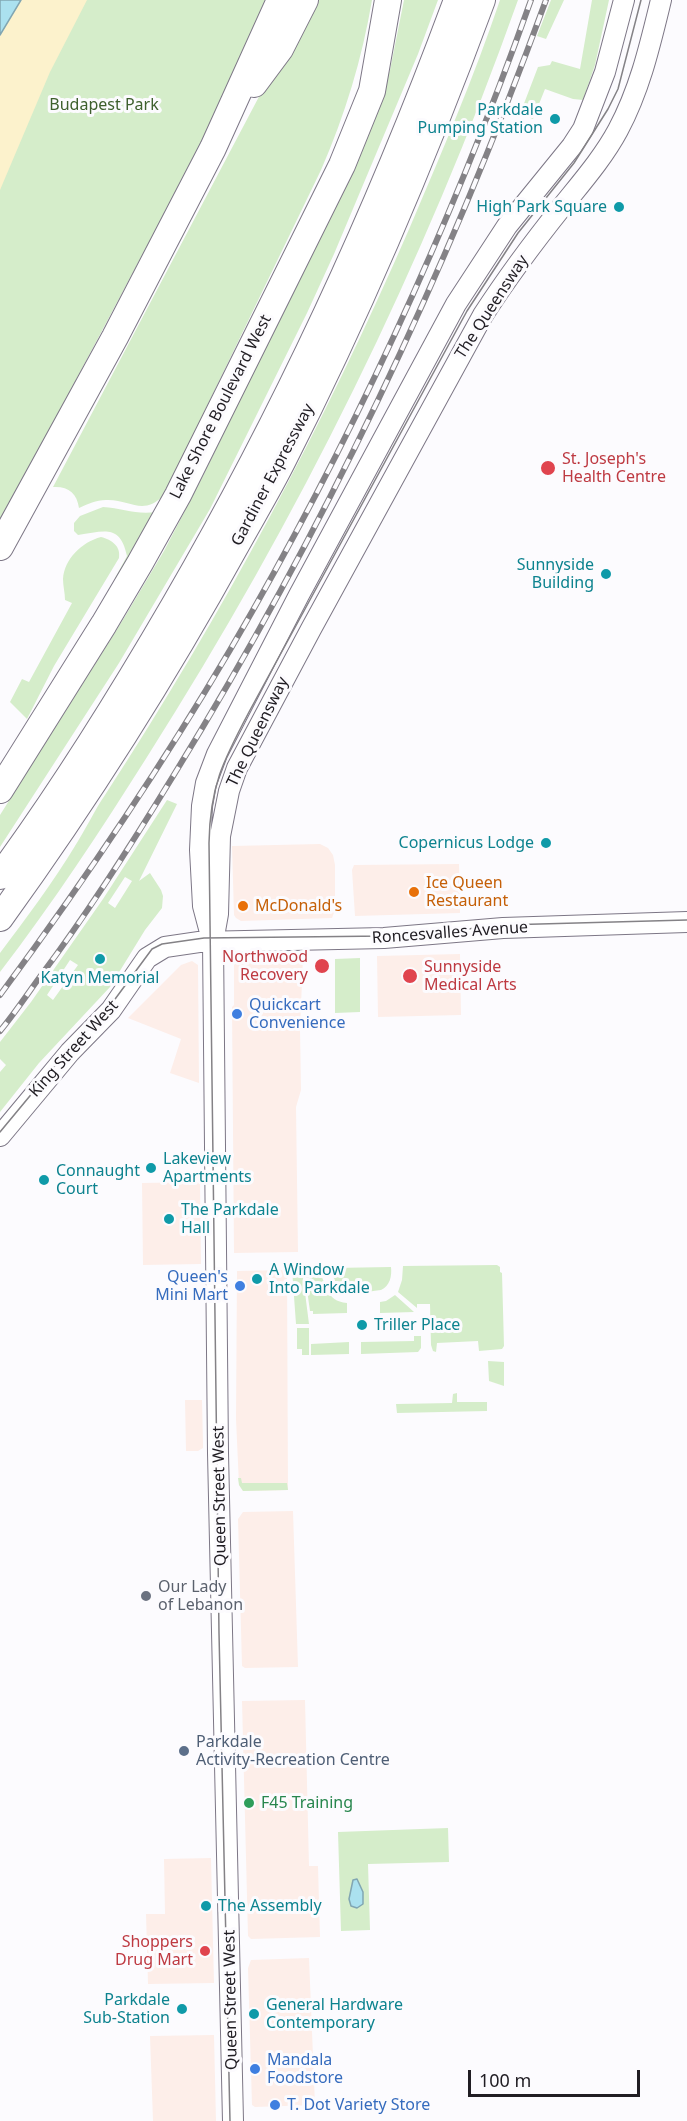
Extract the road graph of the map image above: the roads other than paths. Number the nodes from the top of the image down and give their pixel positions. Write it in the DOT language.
graph roads {
  1 [pos="280,0"];
  2 [pos="305,0"];
  3 [pos="388,0"];
  4 [pos="398,0"];
  5 [pos="457,0"];
  6 [pos="482,0"];
  7 [pos="624,0"];
  8 [pos="660,0"];
  9 [pos="372,91"];
  10 [pos="226,121"];
  11 [pos="0,547"];
  12 [pos="0,790"];
  13 [pos="0,876"];
  14 [pos="0,918"];
  15 [pos="687,922"];
  16 [pos="213,942"];
  17 [pos="0,1136"];
  18 [pos="233,2121"];
  1 -- 10 [label="highway"];
  2 -- 10 [label="highway"];
  3 -- 9 [label="highway, Lake Shore Boulevard West"];
  4 -- 9 [label="highway"];
  5 -- 13 [label="highway, Gardiner Expressway"];
  6 -- 14 [label="highway, Gardiner Expressway"];
  7 -- 16 [label="main road, The Queensway"];
  8 -- 16 [label="main road, The Queensway"];
  9 -- 12 [label="highway, Lake Shore Boulevard West"];
  10 -- 11 [label="highway"];
  15 -- 16 [label="main road, Roncesvalles Avenue"];
  16 -- 17 [label="main road, King Street West"];
  16 -- 18 [label="main road, Queen Street West"];
}
